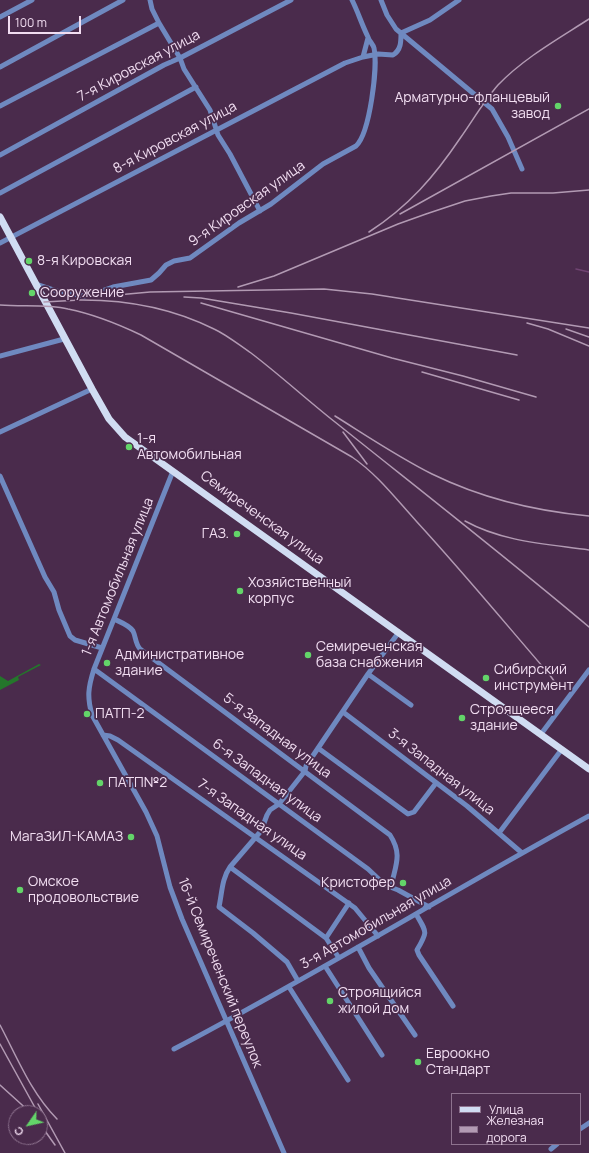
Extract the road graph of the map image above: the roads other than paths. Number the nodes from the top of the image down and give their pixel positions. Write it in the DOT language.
graph roads {
  1 [pos="32,0"];
  2 [pos="123,0"];
  3 [pos="150,0"];
  4 [pos="291,0"];
  5 [pos="352,0"];
  6 [pos="381,0"];
  7 [pos="459,0"];
  8 [pos="0,17"];
  9 [pos="159,23"];
  10 [pos="401,33"];
  11 [pos="368,38"];
  12 [pos="374,55"];
  13 [pos="363,57"];
  14 [pos="180,58"];
  15 [pos="0,67"];
  16 [pos="196,87"];
  17 [pos="0,106"];
  18 [pos="215,130"];
  19 [pos="0,155"];
  20 [pos="522,169"];
  21 [pos="0,194"];
  22 [pos="260,211"];
  23 [pos="0,218"];
  24 [pos="11,238"];
  25 [pos="0,244"];
  26 [pos="36,284"];
  27 [pos="64,339"];
  28 [pos="0,356"];
  29 [pos="92,389"];
  30 [pos="0,432"];
  31 [pos="173,471"];
  32 [pos="0,476"];
  33 [pos="114,618"];
  34 [pos="399,632"];
  35 [pos="102,648"];
  36 [pos="94,669"];
  37 [pos="589,670"];
  38 [pos="368,674"];
  39 [pos="88,694"];
  40 [pos="411,705"];
  41 [pos="343,712"];
  42 [pos="540,734"];
  43 [pos="103,735"];
  44 [pos="318,748"];
  45 [pos="562,749"];
  46 [pos="589,769"];
  47 [pos="305,772"];
  48 [pos="436,783"];
  49 [pos="279,804"];
  50 [pos="589,816"];
  51 [pos="499,833"];
  52 [pos="256,837"];
  53 [pos="522,852"];
  54 [pos="230,867"];
  55 [pos="391,887"];
  56 [pos="349,903"];
  57 [pos="429,906"];
  58 [pos="416,914"];
  59 [pos="378,936"];
  60 [pos="326,938"];
  61 [pos="358,947"];
  62 [pos="339,958"];
  63 [pos="325,966"];
  64 [pos="298,981"];
  65 [pos="289,987"];
  66 [pos="452,1006"];
  67 [pos="226,1022"];
  68 [pos="415,1035"];
  69 [pos="174,1049"];
  70 [pos="382,1056"];
  71 [pos="348,1080"];
  72 [pos="557,1145"];
  73 [pos="551,1149"];
  74 [pos="284,1153"];
  1 -- 8 [label="street"];
  2 -- 15 [label="street"];
  3 -- 9 [label="street"];
  4 -- 14 [label="street, 7-я Кировская улица"];
  5 -- 11 [label="street"];
  6 -- 10 [label="street"];
  7 -- 10 [label="street"];
  9 -- 14 [label="street"];
  9 -- 17 [label="street"];
  10 -- 12 [label="street, 8-я Кировская улица"];
  10 -- 20 [label="street"];
  11 -- 12 [label="street"];
  11 -- 13 [label="street"];
  12 -- 13 [label="street, 8-я Кировская улица"];
  12 -- 22 [label="street, 9-я Кировская улица"];
  13 -- 18 [label="street, 8-я Кировская улица"];
  14 -- 16 [label="street"];
  14 -- 19 [label="street, 7-я Кировская улица"];
  16 -- 18 [label="street"];
  16 -- 21 [label="street"];
  18 -- 22 [label="street"];
  18 -- 24 [label="street, 8-я Кировская улица"];
  22 -- 26 [label="street, 9-я Кировская улица"];
  23 -- 24 [label="main road, Семиреченская улица"];
  24 -- 25 [label="street, 8-я Кировская улица"];
  24 -- 26 [label="main road, Семиреченская улица"];
  26 -- 27 [label="main road, Семиреченская улица"];
  27 -- 28 [label="street"];
  27 -- 29 [label="main road, Семиреченская улица"];
  29 -- 30 [label="street"];
  29 -- 31 [label="main road, Семиреченская улица"];
  31 -- 33 [label="street, 1-я Автомобильная улица"];
  31 -- 34 [label="main road, Семиреченская улица"];
  32 -- 35 [label="street"];
  33 -- 35 [label="street, 1-я Автомобильная улица"];
  33 -- 47 [label="street, 5-я Западная улица"];
  34 -- 38 [label="street"];
  34 -- 42 [label="main road, Семиреченская улица"];
  35 -- 36 [label="street, 1-я Автомобильная улица"];
  36 -- 39 [label="street, 1-я Автомобильная улица"];
  36 -- 49 [label="street, 6-я Западная улица"];
  37 -- 42 [label="street"];
  38 -- 40 [label="street"];
  38 -- 41 [label="street"];
  39 -- 43 [label="street, 16-й Семиреченский переулок"];
  41 -- 44 [label="street"];
  41 -- 48 [label="street, 3-я Западная улица"];
  42 -- 45 [label="main road, Семиреченская улица"];
  43 -- 52 [label="street, 7-я Западная улица"];
  43 -- 67 [label="street, 16-й Семиреченский переулок"];
  44 -- 47 [label="street"];
  44 -- 48 [label="street"];
  45 -- 46 [label="main road, Семиреченская улица"];
  45 -- 51 [label="street"];
  47 -- 49 [label="street"];
  47 -- 55 [label="street, 5-я Западная улица"];
  48 -- 51 [label="street, 3-я Западная улица"];
  49 -- 52 [label="street"];
  49 -- 55 [label="street, 6-я Западная улица"];
  50 -- 53 [label="street, 3-я Автомобильная улица"];
  51 -- 53 [label="street, 3-я Западная улица"];
  52 -- 54 [label="street"];
  52 -- 56 [label="street, 7-я Западная улица"];
  53 -- 57 [label="street, 3-я Автомобильная улица"];
  54 -- 60 [label="street"];
  54 -- 64 [label="street"];
  55 -- 57 [label="street, 6-я Западная улица"];
  56 -- 59 [label="street, 7-я Западная улица"];
  56 -- 60 [label="street"];
  57 -- 58 [label="street, 3-я Автомобильная улица"];
  58 -- 59 [label="street, 3-я Автомобильная улица"];
  58 -- 66 [label="street"];
  59 -- 61 [label="street, 3-я Автомобильная улица"];
  60 -- 62 [label="street"];
  61 -- 62 [label="street, 3-я Автомобильная улица"];
  61 -- 68 [label="street"];
  62 -- 63 [label="street, 3-я Автомобильная улица"];
  63 -- 64 [label="street, 3-я Автомобильная улица"];
  63 -- 70 [label="street"];
  64 -- 65 [label="street, 3-я Автомобильная улица"];
  65 -- 67 [label="street, 3-я Автомобильная улица"];
  65 -- 71 [label="street"];
  67 -- 69 [label="street, 3-я Автомобильная улица"];
  67 -- 74 [label="street, 16-й Семиреченский переулок"];
  72 -- 73 [label="street"];
}
